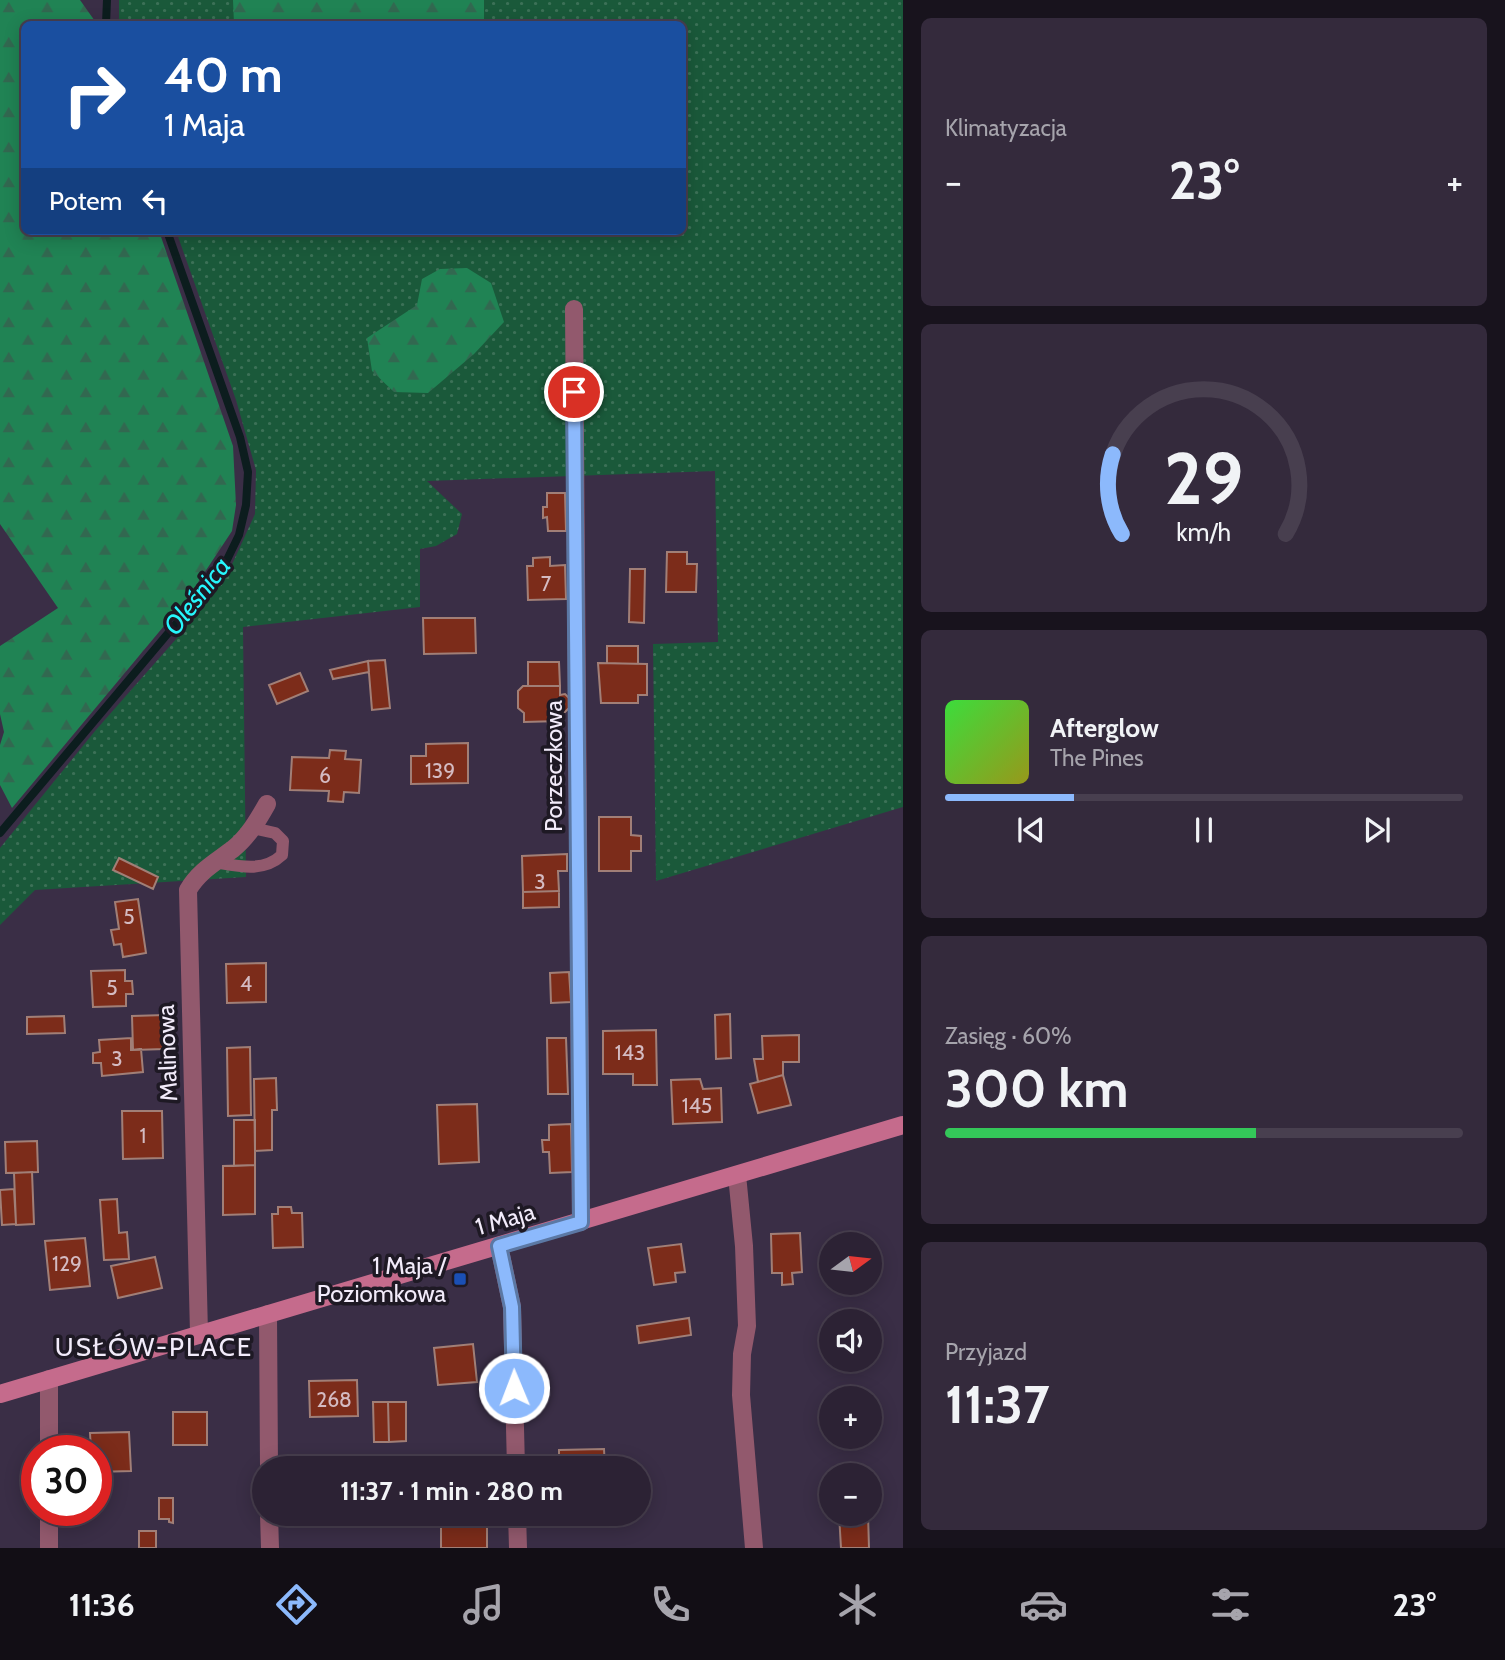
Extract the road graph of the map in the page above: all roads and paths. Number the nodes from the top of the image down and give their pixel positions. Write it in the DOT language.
graph roads {
  1 [pos="574,309"];
  2 [pos="267,804"];
  3 [pos="253,828"];
  4 [pos="214,862"];
  5 [pos="903,1125"];
  6 [pos="737,1175"];
  7 [pos="581,1222"];
  8 [pos="499,1246"];
  9 [pos="268,1314"];
  10 [pos="200,1334"];
  11 [pos="49,1380"];
  12 [pos="0,1394"];
  13 [pos="49,1435"];
  14 [pos="269,1456"];
  15 [pos="516,1456"];
  16 [pos="49,1526"];
  17 [pos="269,1526"];
  18 [pos="517,1526"];
  19 [pos="49,1548"];
  20 [pos="270,1548"];
  21 [pos="518,1548"];
  22 [pos="754,1548"];
  1 -- 7 [label="street, Porzeczkowa"];
  2 -- 3 [label="street, Malinowa"];
  3 -- 4 [label="street, Malinowa"];
  3 -- 4 [label="lane"];
  4 -- 10 [label="street, Malinowa"];
  5 -- 6 [label="street, 1 Maja"];
  6 -- 7 [label="street, 1 Maja"];
  6 -- 22 [label="street"];
  7 -- 8 [label="street, 1 Maja"];
  8 -- 9 [label="street, 1 Maja"];
  8 -- 15 [label="street"];
  9 -- 10 [label="street, 1 Maja"];
  9 -- 14 [label="street"];
  10 -- 11 [label="street, 1 Maja"];
  11 -- 12 [label="street, 1 Maja"];
  11 -- 13 [label="street"];
  16 -- 19 [label="street"];
  17 -- 20 [label="street"];
  18 -- 21 [label="street"];
}
